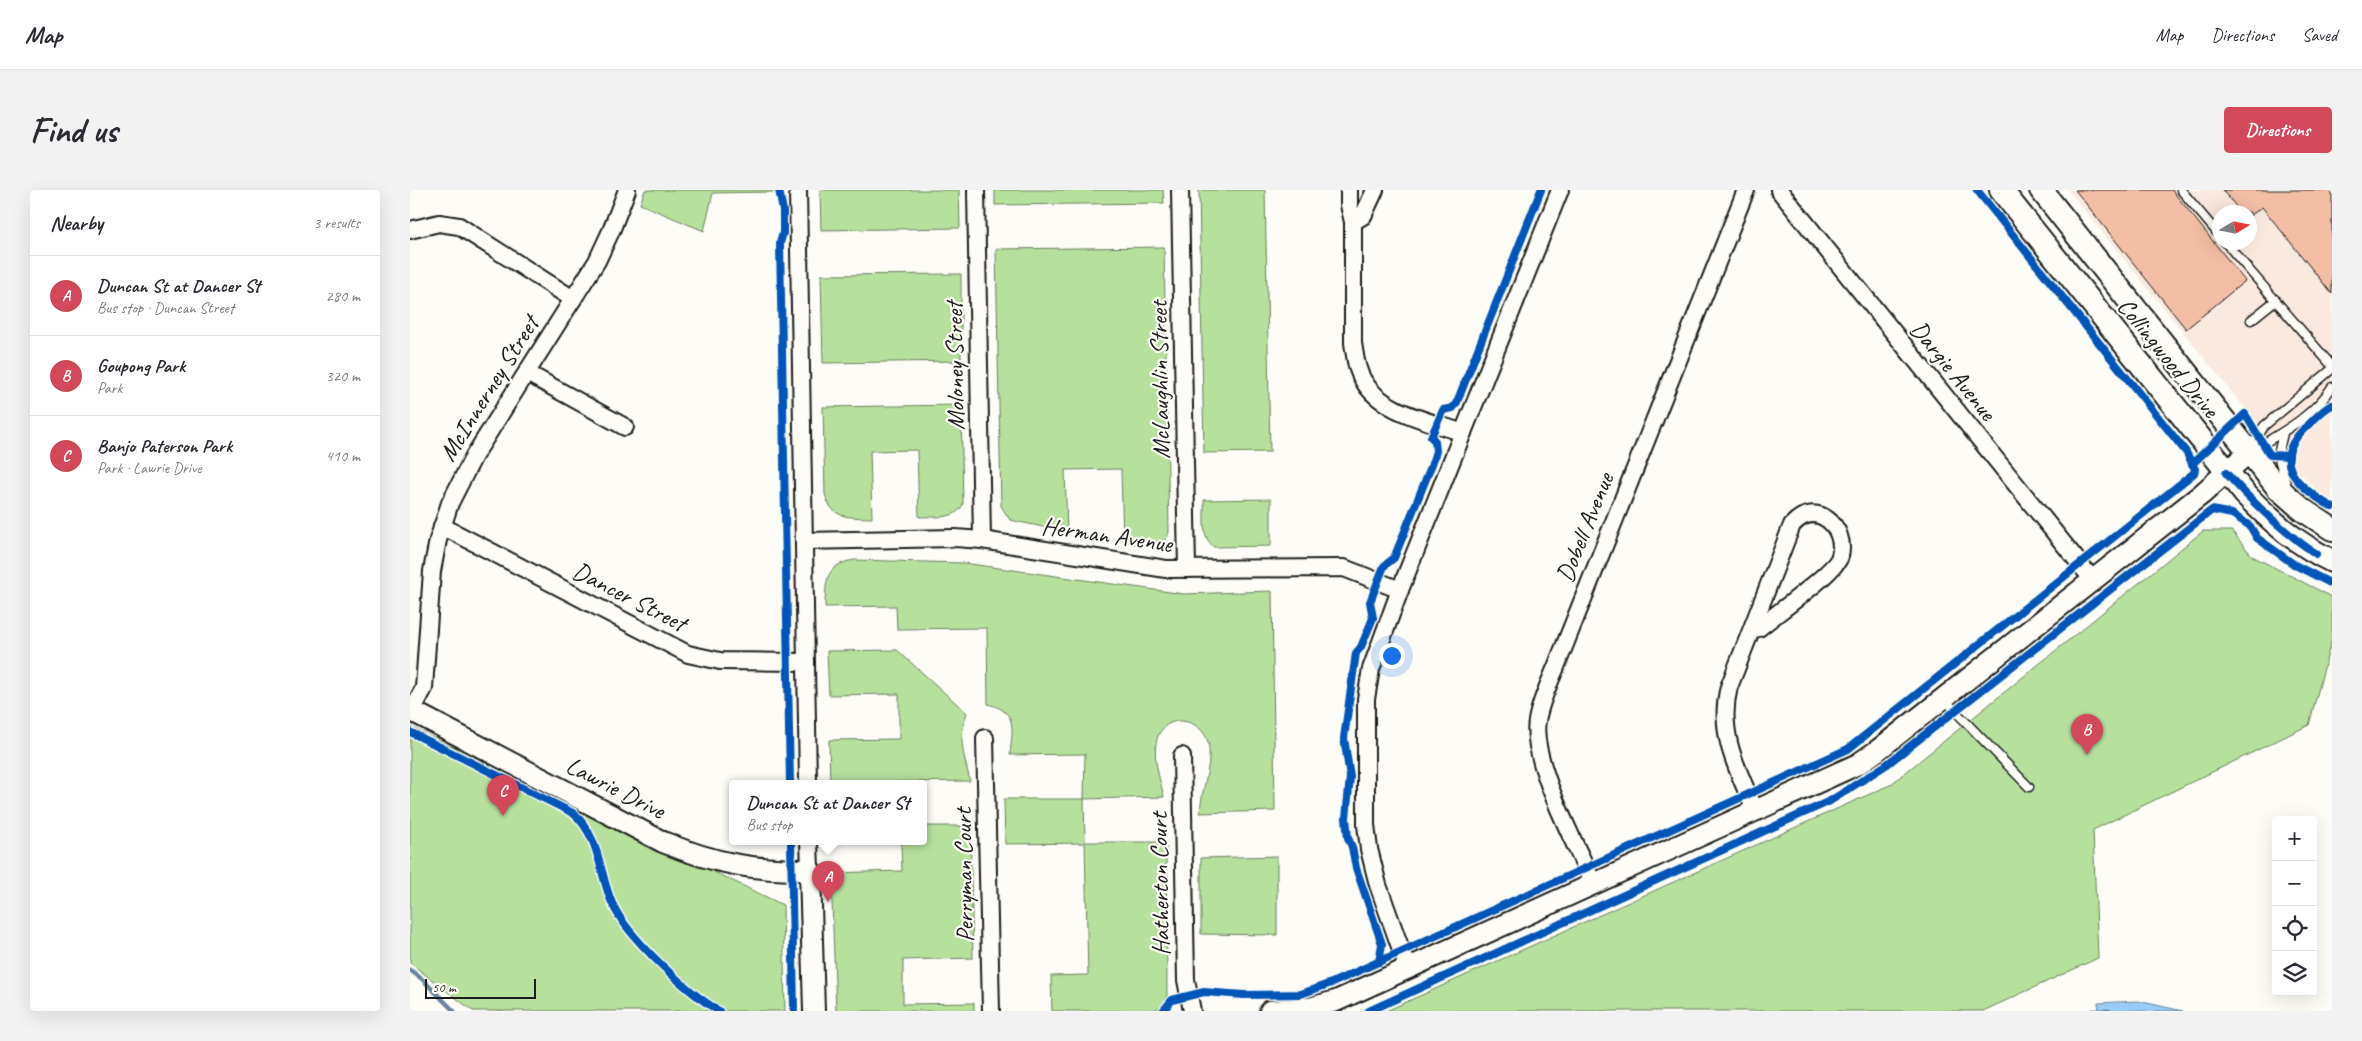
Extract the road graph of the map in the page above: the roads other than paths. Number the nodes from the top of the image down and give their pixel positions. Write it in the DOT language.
graph roads {
  1 [pos="627,190"];
  2 [pos="798,190"];
  3 [pos="976,190"];
  4 [pos="1180,190"];
  5 [pos="1348,190"];
  6 [pos="1375,190"];
  7 [pos="1560,190"];
  8 [pos="1746,190"];
  9 [pos="1779,190"];
  10 [pos="2001,190"];
  11 [pos="2041,190"];
  12 [pos="2182,194"];
  13 [pos="1353,222"];
  14 [pos="2212,227"];
  15 [pos="410,230"];
  16 [pos="2232,250"];
  17 [pos="573,299"];
  18 [pos="2276,300"];
  19 [pos="2251,320"];
  20 [pos="2332,367"];
  21 [pos="527,373"];
  22 [pos="2332,387"];
  23 [pos="2328,398"];
  24 [pos="625,427"];
  25 [pos="1463,432"];
  26 [pos="2284,433"];
  27 [pos="2249,452"];
  28 [pos="2226,473"];
  29 [pos="2293,502"];
  30 [pos="442,526"];
  31 [pos="2332,529"];
  32 [pos="982,540"];
  33 [pos="804,541"];
  34 [pos="2332,562"];
  35 [pos="1187,569"];
  36 [pos="2092,579"];
  37 [pos="1400,590"];
  38 [pos="1752,629"];
  39 [pos="806,662"];
  40 [pos="1944,698"];
  41 [pos="411,711"];
  42 [pos="985,738"];
  43 [pos="1182,756"];
  44 [pos="808,780"];
  45 [pos="2028,787"];
  46 [pos="1756,812"];
  47 [pos="809,845"];
  48 [pos="810,870"];
  49 [pos="1594,885"];
  50 [pos="1408,969"];
  51 [pos="814,1011"];
  52 [pos="990,1011"];
  53 [pos="1192,1011"];
  54 [pos="1270,1011"];
  1 -- 17 [label="street, McInnerney Street"];
  2 -- 33 [label="street"];
  3 -- 32 [label="street, Moloney Street"];
  4 -- 35 [label="street, McLaughlin Street"];
  5 -- 13 [label="street"];
  6 -- 13 [label="street"];
  7 -- 25 [label="street"];
  8 -- 49 [label="street, Dobell Avenue"];
  9 -- 36 [label="street, Dargie Avenue"];
  10 -- 28 [label="main road, Collingwood Drive"];
  11 -- 27 [label="main road, Collingwood Drive"];
  12 -- 14 [label="lane"];
  13 -- 25 [label="street"];
  15 -- 17 [label="street"];
  16 -- 18 [label="lane"];
  17 -- 21 [label="street, McInnerney Street"];
  18 -- 19 [label="lane"];
  18 -- 20 [label="lane"];
  20 -- 27 [label="lane"];
  21 -- 24 [label="street"];
  21 -- 30 [label="street, McInnerney Street"];
  22 -- 23 [label="lane"];
  23 -- 26 [label="lane"];
  25 -- 37 [label="street"];
  26 -- 27 [label="lane"];
  26 -- 29 [label="lane"];
  27 -- 28 [label="street"];
  27 -- 29 [label="main road, Collingwood Drive"];
  28 -- 34 [label="main road, Collingwood Drive"];
  28 -- 36 [label="street"];
  29 -- 31 [label="main road, Collingwood Drive"];
  30 -- 39 [label="street, Dancer Street"];
  30 -- 41 [label="street, McInnerney Street"];
  32 -- 33 [label="street, Herman Avenue"];
  32 -- 35 [label="street, Herman Avenue"];
  33 -- 39 [label="street"];
  35 -- 37 [label="street, Herman Avenue"];
  36 -- 40 [label="street"];
  37 -- 50 [label="street"];
  38 -- 38 [label="street"];
  38 -- 46 [label="street"];
  39 -- 44 [label="street"];
  40 -- 45 [label="lane"];
  40 -- 46 [label="street"];
  41 -- 48 [label="street, Lawrie Drive"];
  42 -- 52 [label="street, Perryman Court"];
  43 -- 53 [label="street, Hatherton Court"];
  46 -- 49 [label="street"];
  47 -- 48 [label="street"];
  48 -- 51 [label="street"];
  49 -- 50 [label="street"];
  50 -- 54 [label="street"];
}
